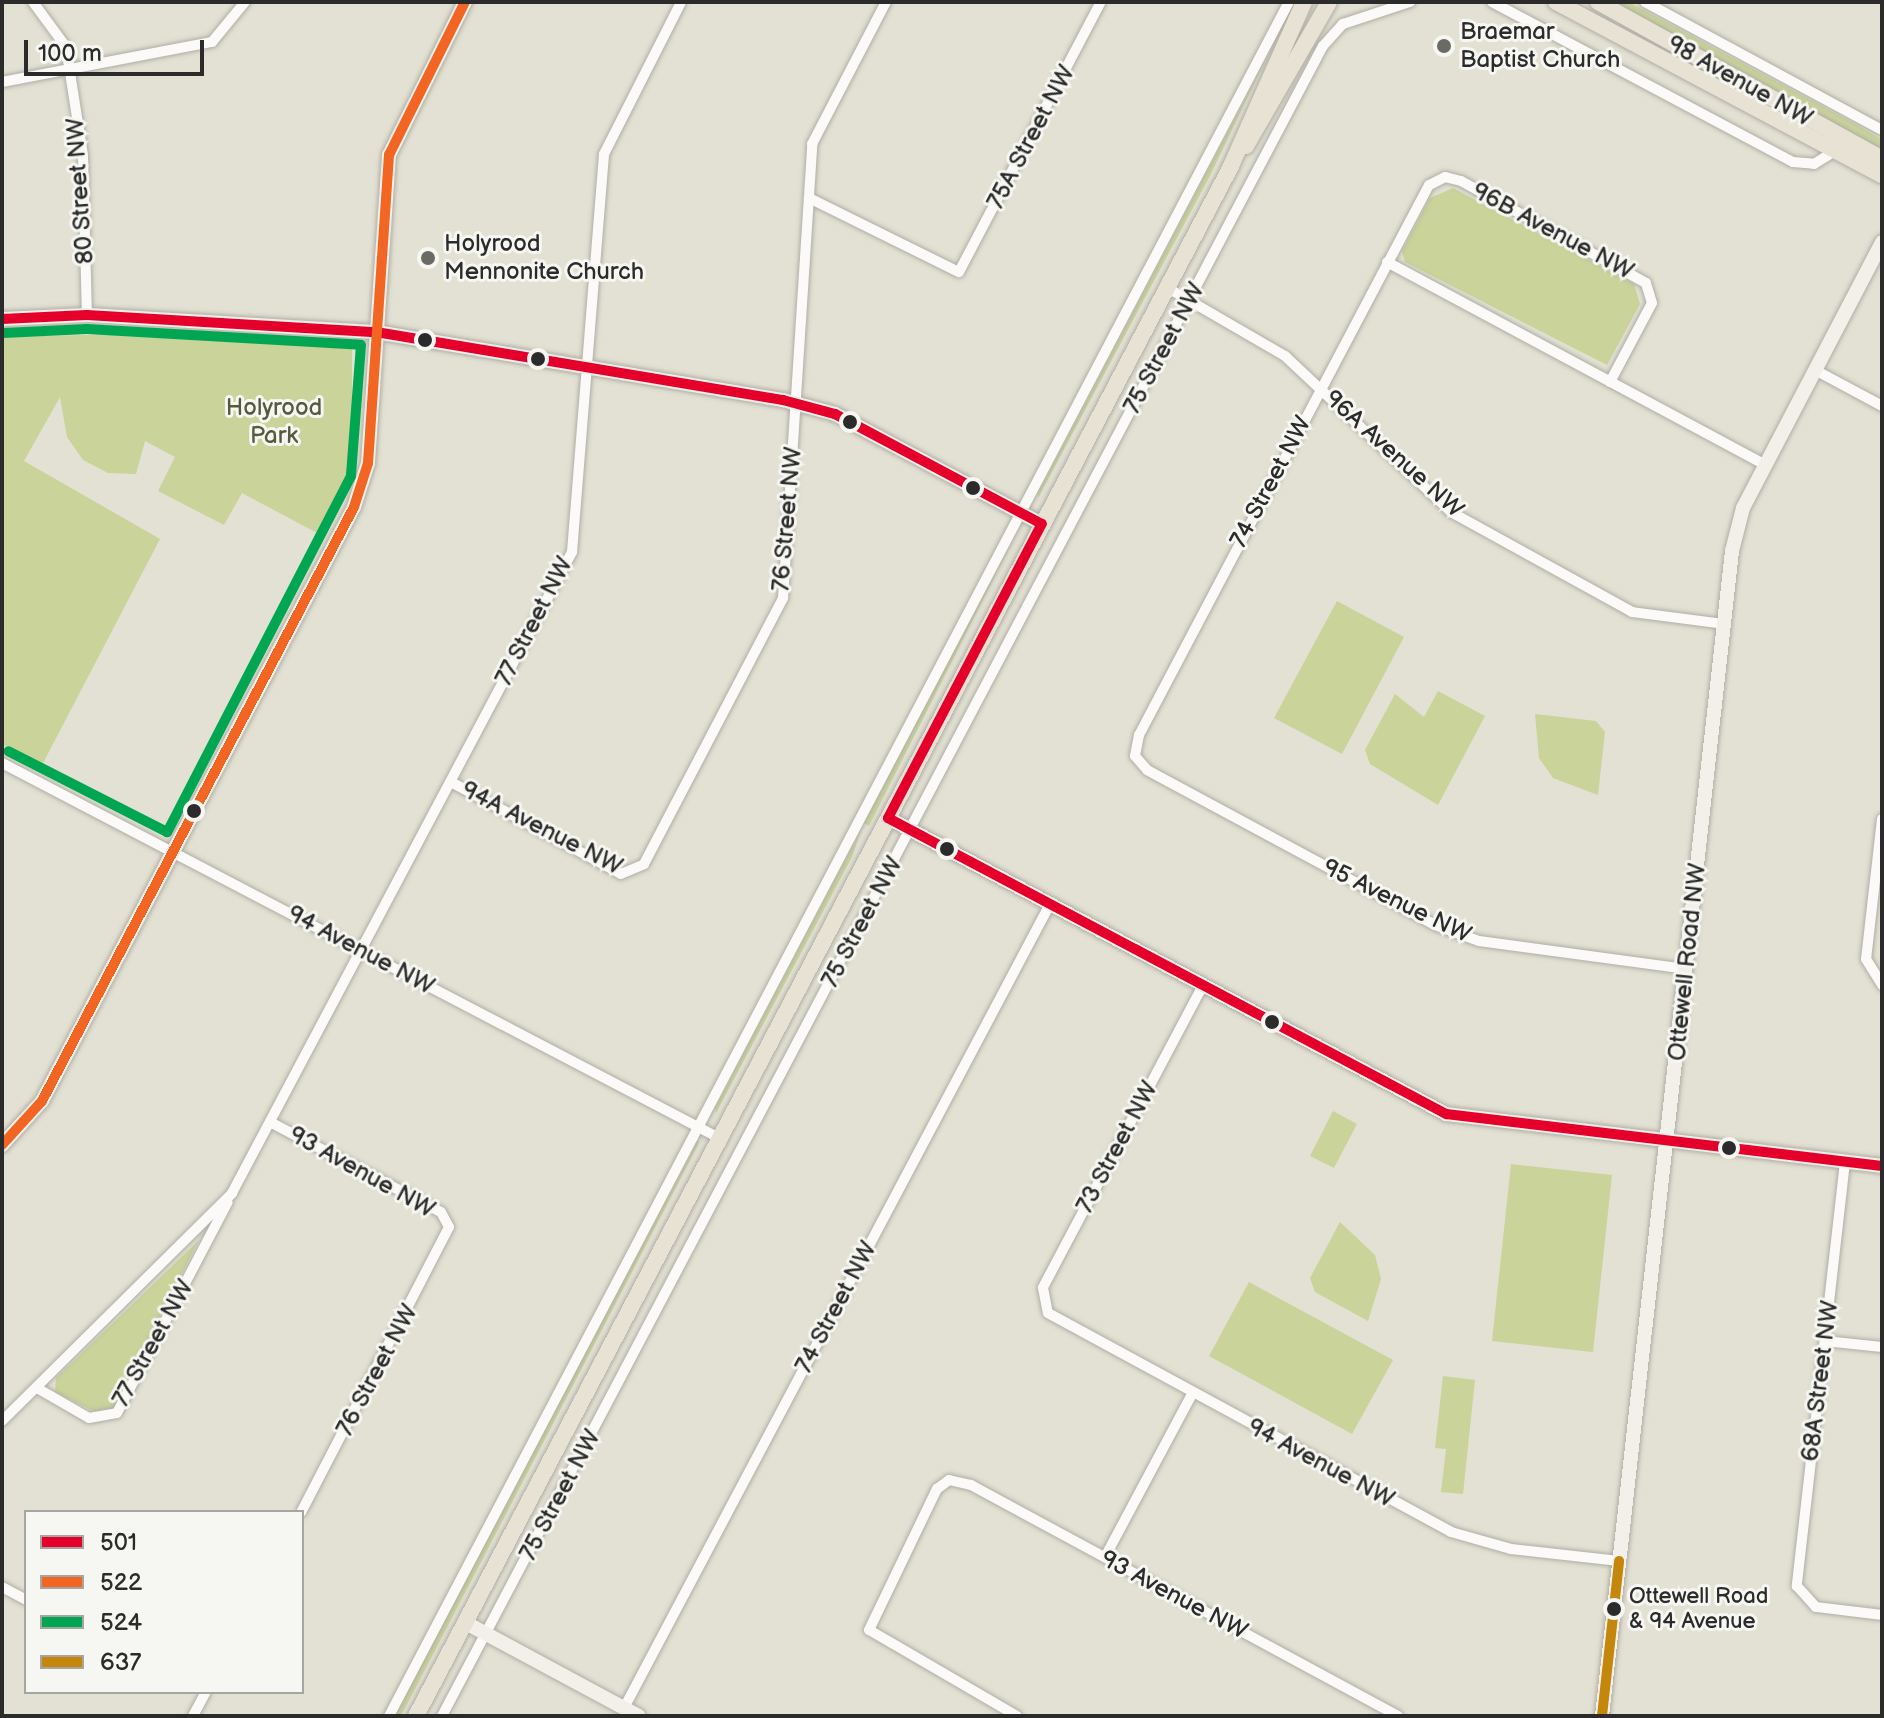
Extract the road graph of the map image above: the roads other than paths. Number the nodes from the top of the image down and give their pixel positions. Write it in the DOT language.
graph roads {
  1 [pos="33,2"];
  2 [pos="245,2"];
  3 [pos="465,2"];
  4 [pos="681,2"];
  5 [pos="886,2"];
  6 [pos="1101,2"];
  7 [pos="1289,2"];
  8 [pos="1304,2"];
  9 [pos="1320,2"];
  10 [pos="1329,2"];
  11 [pos="1342,2"];
  12 [pos="1410,2"];
  13 [pos="1492,2"];
  14 [pos="1556,2"];
  15 [pos="1598,2"];
  16 [pos="1645,2"];
  17 [pos="1510,6"];
  18 [pos="1319,22"];
  19 [pos="1310,39"];
  20 [pos="68,68"];
  21 [pos="2,82"];
  22 [pos="1882,130"];
  23 [pos="1835,151"];
  24 [pos="1882,159"];
  25 [pos="1231,166"];
  26 [pos="1882,175"];
  27 [pos="1445,177"];
  28 [pos="809,198"];
  29 [pos="1882,242"];
  30 [pos="1387,262"];
  31 [pos="1166,287"];
  32 [pos="1189,299"];
  33 [pos="87,315"];
  34 [pos="2,319"];
  35 [pos="376,332"];
  36 [pos="589,367"];
  37 [pos="1815,370"];
  38 [pos="1610,382"];
  39 [pos="1320,387"];
  40 [pos="796,403"];
  41 [pos="1882,406"];
  42 [pos="1765,465"];
  43 [pos="1022,513"];
  44 [pos="1042,524"];
  45 [pos="1724,624"];
  46 [pos="1135,756"];
  47 [pos="2,763"];
  48 [pos="451,782"];
  49 [pos="888,818"];
  50 [pos="1882,819"];
  51 [pos="910,830"];
  52 [pos="173,851"];
  53 [pos="634,874"];
  54 [pos="1049,906"];
  55 [pos="361,950"];
  56 [pos="1687,969"];
  57 [pos="1882,985"];
  58 [pos="1201,989"];
  59 [pos="270,1122"];
  60 [pos="699,1127"];
  61 [pos="719,1138"];
  62 [pos="1666,1142"];
  63 [pos="2,1145"];
  64 [pos="1845,1162"];
  65 [pos="1882,1166"];
  66 [pos="232,1193"];
  67 [pos="449,1227"];
  68 [pos="1045,1308"];
  69 [pos="1825,1341"];
  70 [pos="1882,1347"];
  71 [pos="37,1388"];
  72 [pos="1192,1394"];
  73 [pos="2,1421"];
  74 [pos="302,1510"];
  75 [pos="1105,1557"];
  76 [pos="1619,1561"];
  77 [pos="2,1587"];
  78 [pos="24,1599"];
  79 [pos="1882,1615"];
  80 [pos="466,1623"];
  81 [pos="487,1634"];
  82 [pos="204,1694"];
  83 [pos="624,1708"];
  84 [pos="193,1716"];
  85 [pos="389,1716"];
  86 [pos="416,1716"];
  87 [pos="442,1716"];
  88 [pos="639,1716"];
  89 [pos="1017,1716"];
  90 [pos="1398,1716"];
  91 [pos="1602,1716"];
  1 -- 20 [label="street, 80 Street NW"];
  2 -- 20 [label="street"];
  3 -- 35 [label="street"];
  4 -- 36 [label="street, 77 Street NW"];
  5 -- 28 [label="street, 76 Street NW"];
  6 -- 28 [label="street, 75A Street NW"];
  7 -- 43 [label="street, 75 Street NW"];
  8 -- 25 [label="main road, 75 Street NW"];
  9 -- 19 [label="main road"];
  10 -- 18 [label="main road, 75 Street NW"];
  11 -- 18 [label="main road"];
  12 -- 32 [label="street, 75 Street NW"];
  13 -- 17 [label="street, 98 Avenue NW"];
  14 -- 23 [label="main road, 98 Avenue NW"];
  15 -- 24 [label="main road, 98 Avenue NW"];
  16 -- 22 [label="street, 98 Avenue NW"];
  17 -- 23 [label="street, 98 Avenue NW"];
  18 -- 19 [label="main road, 75 Street NW"];
  19 -- 25 [label="main road, 75 Street NW"];
  20 -- 21 [label="street"];
  20 -- 33 [label="street, 80 Street NW"];
  23 -- 26 [label="main road, 98 Avenue NW"];
  25 -- 31 [label="main road, 75 Street NW"];
  27 -- 30 [label="street, 74 Street NW"];
  27 -- 38 [label="street, 96B Avenue NW"];
  28 -- 40 [label="street, 76 Street NW"];
  29 -- 37 [label="street, Ottewell Road NW"];
  30 -- 38 [label="street"];
  30 -- 39 [label="street, 74 Street NW"];
  31 -- 32 [label="street, 96A Avenue NW"];
  31 -- 44 [label="main road, 75 Street NW"];
  32 -- 39 [label="street, 96A Avenue NW"];
  32 -- 51 [label="street, 75 Street NW"];
  33 -- 34 [label="street"];
  33 -- 35 [label="street"];
  35 -- 36 [label="street"];
  35 -- 52 [label="street"];
  36 -- 40 [label="street"];
  36 -- 48 [label="street, 77 Street NW"];
  37 -- 41 [label="street"];
  37 -- 42 [label="street, Ottewell Road NW"];
  38 -- 42 [label="street"];
  39 -- 45 [label="street, 96A Avenue NW"];
  39 -- 46 [label="street, 74 Street NW"];
  40 -- 43 [label="street"];
  40 -- 53 [label="street, 76 Street NW"];
  42 -- 45 [label="street, Ottewell Road NW"];
  43 -- 44 [label="street"];
  43 -- 60 [label="street, 75 Street NW"];
  44 -- 49 [label="main road, 75 Street NW"];
  45 -- 56 [label="street, Ottewell Road NW"];
  46 -- 56 [label="street, 95 Avenue NW"];
  47 -- 52 [label="street, 94 Avenue NW"];
  48 -- 53 [label="street, 94A Avenue NW"];
  48 -- 55 [label="street, 77 Street NW"];
  49 -- 51 [label="street"];
  49 -- 61 [label="main road, 75 Street NW"];
  50 -- 57 [label="street"];
  51 -- 54 [label="street"];
  51 -- 81 [label="street, 75 Street NW"];
  52 -- 55 [label="street, 94 Avenue NW"];
  52 -- 63 [label="street"];
  54 -- 58 [label="street"];
  54 -- 83 [label="street, 74 Street NW"];
  55 -- 59 [label="street, 77 Street NW"];
  55 -- 60 [label="street, 94 Avenue NW"];
  56 -- 62 [label="street, Ottewell Road NW"];
  58 -- 62 [label="street"];
  58 -- 68 [label="street, 73 Street NW"];
  59 -- 66 [label="street, 77 Street NW"];
  59 -- 67 [label="street, 93 Avenue NW"];
  60 -- 61 [label="street, 94 Avenue NW"];
  60 -- 85 [label="street, 75 Street NW"];
  61 -- 80 [label="main road, 75 Street NW"];
  62 -- 64 [label="street"];
  62 -- 76 [label="street, Ottewell Road NW"];
  64 -- 65 [label="street"];
  64 -- 69 [label="street, 68A Street NW"];
  66 -- 71 [label="street, 77 Street NW"];
  66 -- 71 [label="street, 77 Street NW"];
  67 -- 74 [label="street, 76 Street NW"];
  68 -- 72 [label="street, 94 Avenue NW"];
  69 -- 70 [label="street"];
  69 -- 79 [label="street, 68A Street NW"];
  71 -- 73 [label="street, 77 Street NW"];
  72 -- 75 [label="street"];
  72 -- 76 [label="street, 94 Avenue NW"];
  75 -- 89 [label="street, 93 Avenue NW"];
  75 -- 90 [label="street, 93 Avenue NW"];
  76 -- 91 [label="street, Ottewell Road NW"];
  77 -- 78 [label="street"];
  80 -- 81 [label="street"];
  80 -- 86 [label="main road, 75 Street NW"];
  81 -- 83 [label="street"];
  81 -- 87 [label="street, 75 Street NW"];
  82 -- 84 [label="street"];
  83 -- 88 [label="street"];
}
